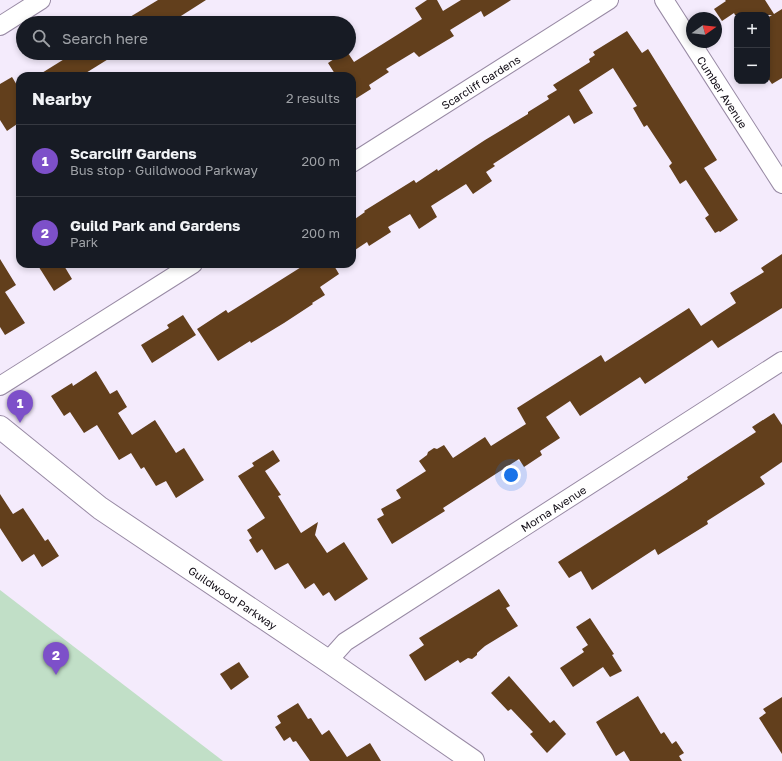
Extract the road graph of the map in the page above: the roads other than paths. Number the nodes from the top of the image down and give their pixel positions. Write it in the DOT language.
graph roads {
  1 [pos="41,0"];
  2 [pos="609,0"];
  3 [pos="664,0"];
  4 [pos="0,26"];
  5 [pos="356,160"];
  6 [pos="782,184"];
  7 [pos="187,268"];
  8 [pos="782,361"];
  9 [pos="0,386"];
  10 [pos="0,427"];
  11 [pos="328,661"];
  12 [pos="473,761"];
  1 -- 4 [label="street"];
  2 -- 5 [label="street, Scarcliff Gardens"];
  3 -- 6 [label="street, Cumber Avenue"];
  7 -- 9 [label="street"];
  8 -- 11 [label="street, Morna Avenue"];
  10 -- 11 [label="street, Guildwood Parkway"];
  11 -- 12 [label="street, Guildwood Parkway"];
}
